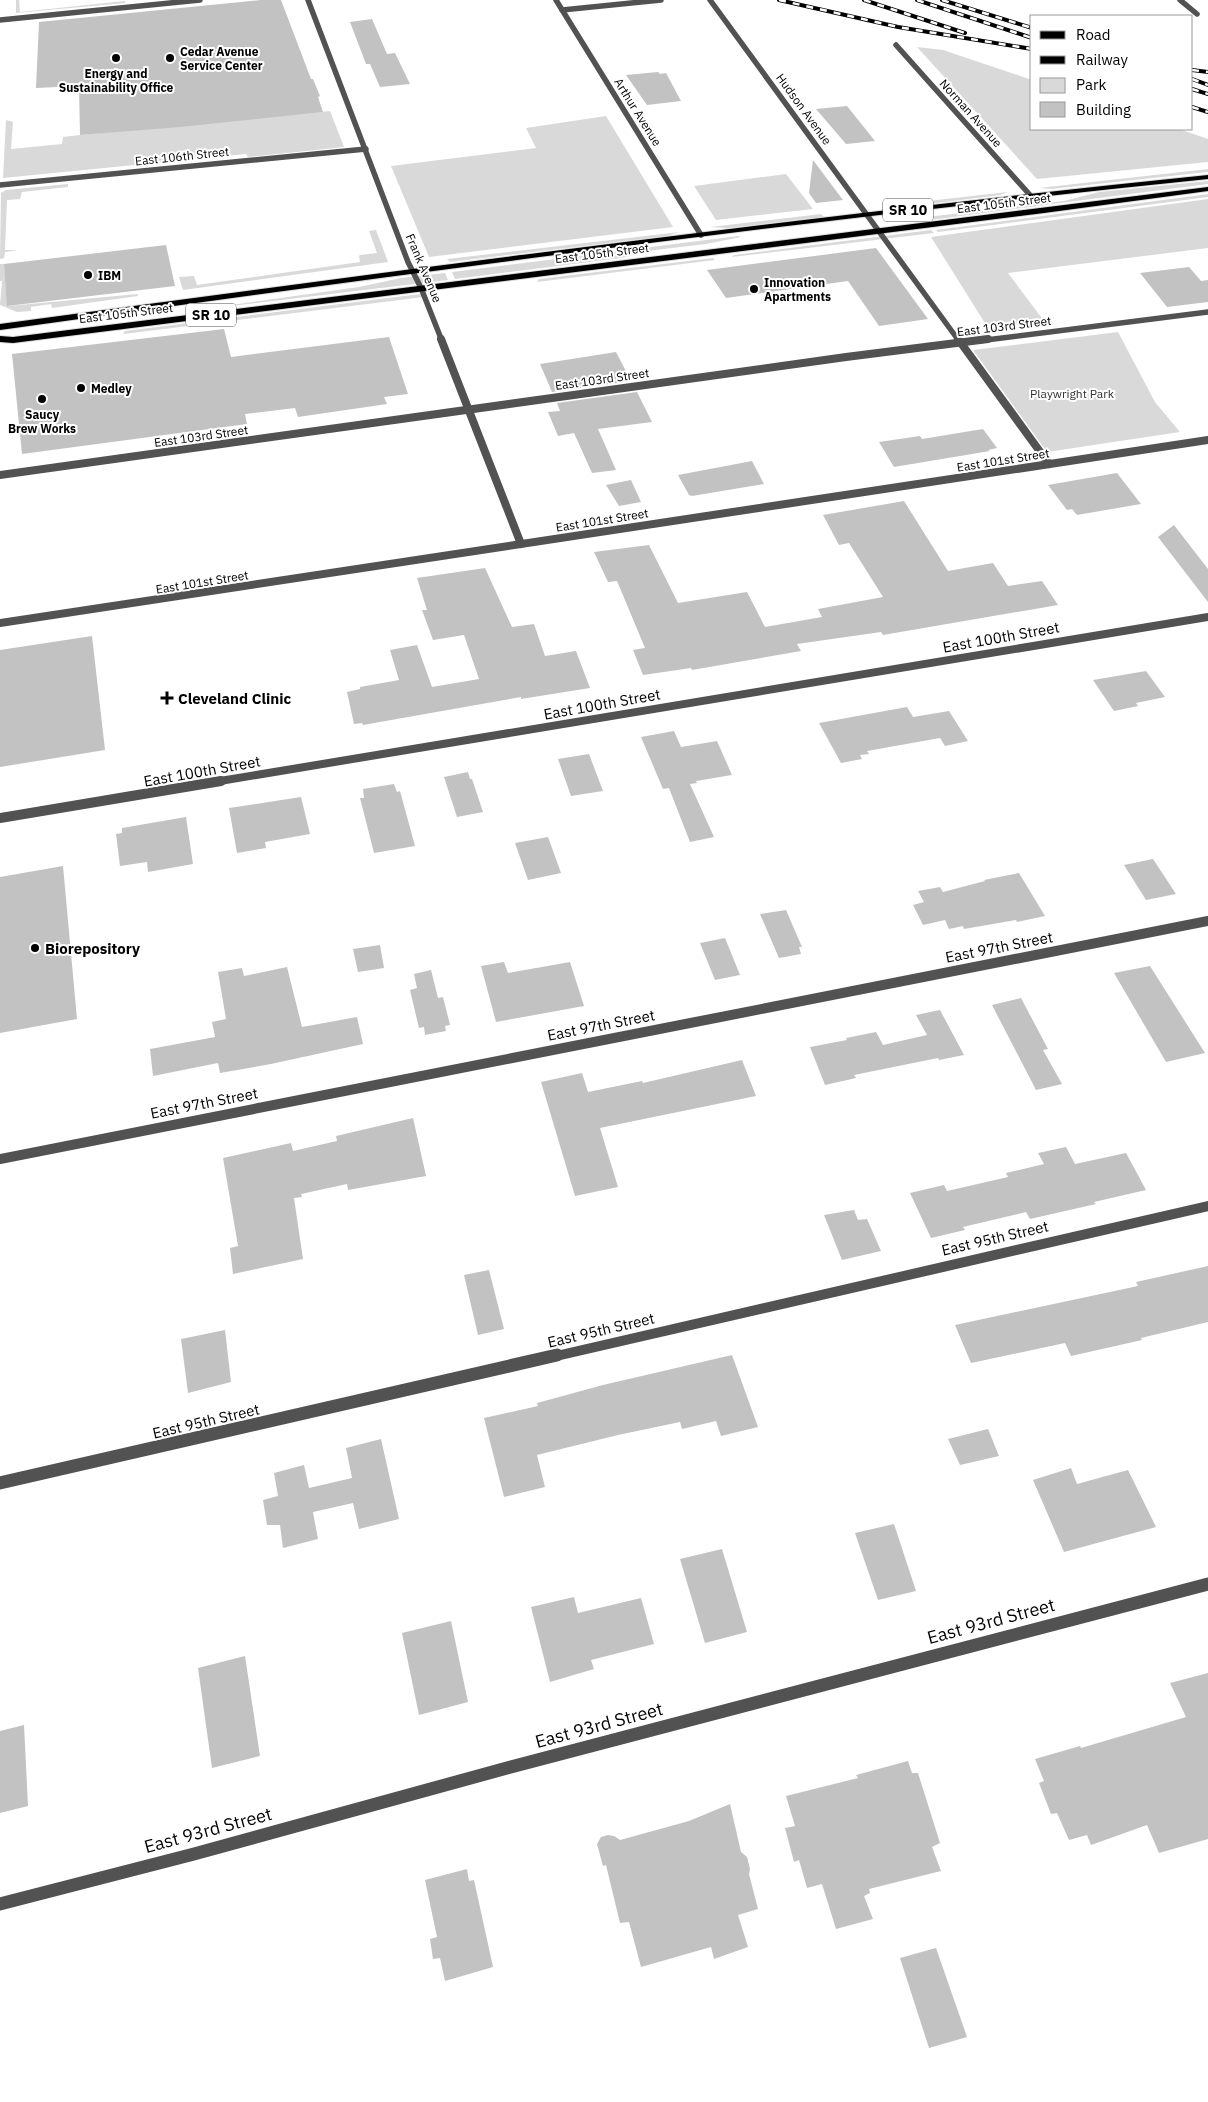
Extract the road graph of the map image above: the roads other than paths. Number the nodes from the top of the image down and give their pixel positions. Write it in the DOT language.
graph roads {
  1 [pos="200,0"];
  2 [pos="308,0"];
  3 [pos="556,0"];
  4 [pos="661,0"];
  5 [pos="710,0"];
  6 [pos="1180,0"];
  7 [pos="562,10"];
  8 [pos="1197,14"];
  9 [pos="0,20"];
  10 [pos="896,45"];
  11 [pos="366,149"];
  12 [pos="1208,177"];
  13 [pos="0,185"];
  14 [pos="1208,189"];
  15 [pos="1030,195"];
  16 [pos="866,215"];
  17 [pos="879,231"];
  18 [pos="701,235"];
  19 [pos="411,270"];
  20 [pos="422,288"];
  21 [pos="1208,312"];
  22 [pos="0,327"];
  23 [pos="0,339"];
  24 [pos="961,343"];
  25 [pos="469,409"];
  26 [pos="1208,440"];
  27 [pos="1049,464"];
  28 [pos="0,475"];
  29 [pos="521,544"];
  30 [pos="1208,617"];
  31 [pos="0,623"];
  32 [pos="0,818"];
  33 [pos="1208,922"];
  34 [pos="0,1158"];
  35 [pos="1208,1206"];
  36 [pos="0,1483"];
  37 [pos="1208,1584"];
  38 [pos="0,1904"];
  1 -- 9 [label="street"];
  2 -- 11 [label="street, Frank Avenue"];
  3 -- 7 [label="street, Arthur Avenue"];
  4 -- 7 [label="street"];
  5 -- 16 [label="street, Hudson Avenue"];
  6 -- 8 [label="street"];
  7 -- 18 [label="street, Arthur Avenue"];
  10 -- 15 [label="street, Norman Avenue"];
  11 -- 13 [label="street, East 106th Street"];
  11 -- 19 [label="street, Frank Avenue"];
  12 -- 15 [label="main road, East 105th Street / SR 10"];
  14 -- 17 [label="main road, East 105th Street / SR 10"];
  15 -- 16 [label="main road, East 105th Street / SR 10"];
  16 -- 17 [label="street, Hudson Avenue"];
  16 -- 18 [label="main road, East 105th Street / SR 10"];
  17 -- 20 [label="main road, East 105th Street / SR 10"];
  17 -- 24 [label="street, Hudson Avenue"];
  18 -- 19 [label="main road, East 105th Street / SR 10"];
  19 -- 20 [label="street, Frank Avenue"];
  19 -- 22 [label="main road, East 105th Street / SR 10"];
  20 -- 23 [label="main road, East 105th Street / SR 10"];
  20 -- 25 [label="street, Frank Avenue"];
  21 -- 24 [label="street, East 103rd Street"];
  24 -- 25 [label="street, East 103rd Street"];
  24 -- 27 [label="street, Hudson Avenue"];
  25 -- 28 [label="street, East 103rd Street"];
  25 -- 29 [label="street, Frank Avenue"];
  26 -- 27 [label="street, East 101st Street"];
  27 -- 29 [label="street, East 101st Street"];
  29 -- 31 [label="street, East 101st Street"];
  30 -- 32 [label="street, East 100th Street"];
  33 -- 34 [label="street, East 97th Street"];
  35 -- 36 [label="street, East 95th Street"];
  37 -- 38 [label="street, East 93rd Street"];
}
